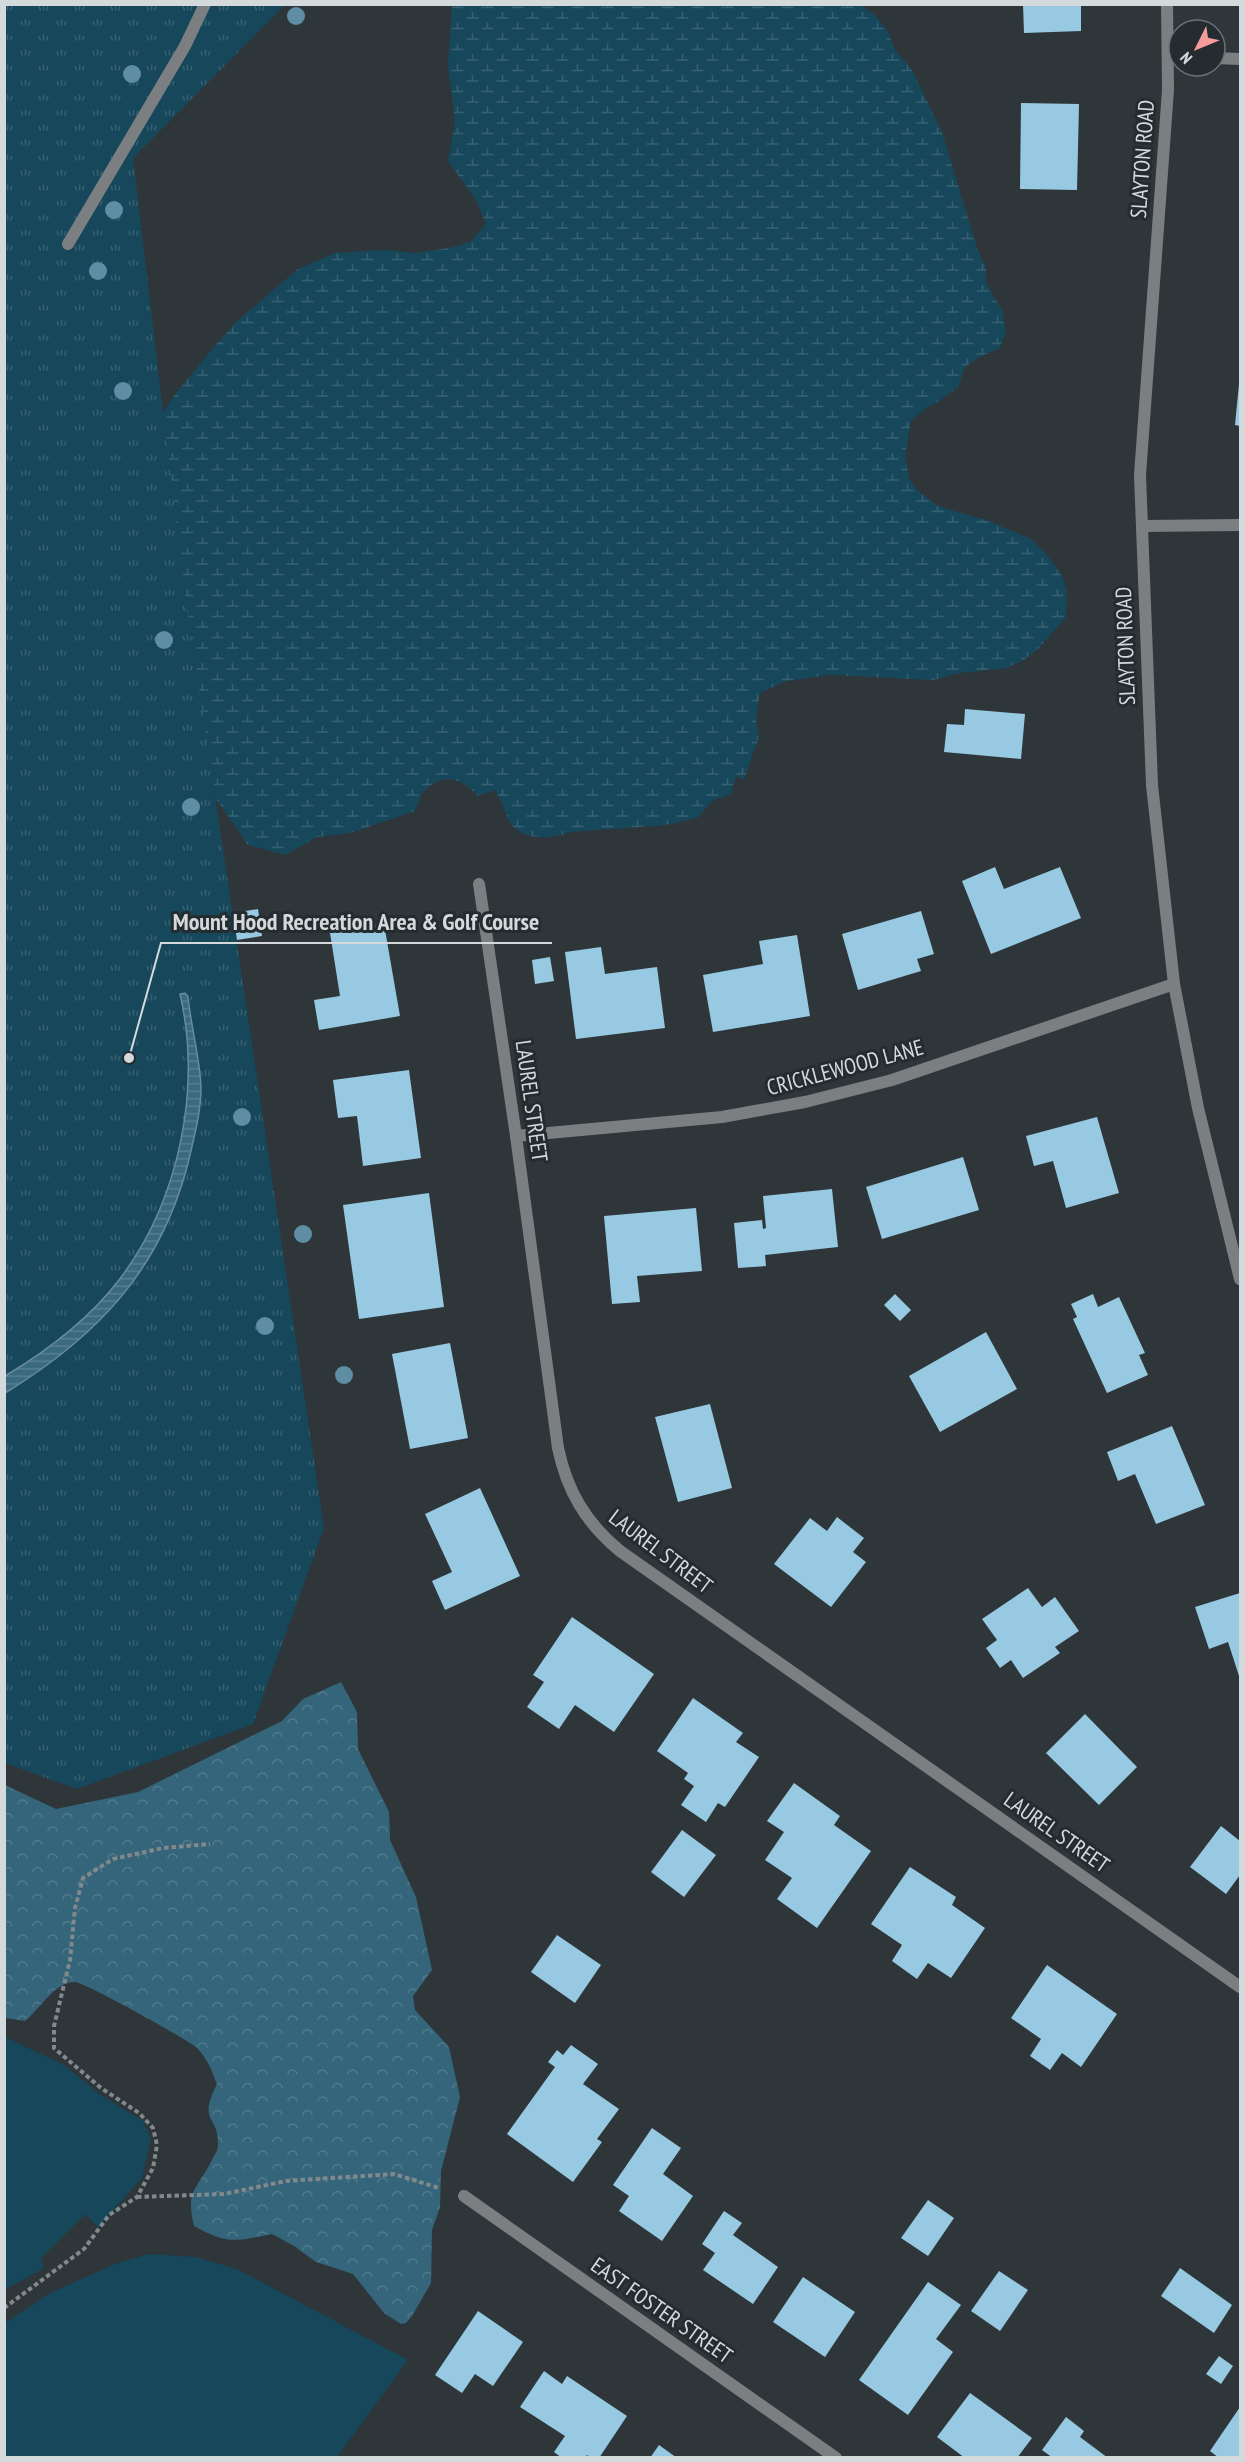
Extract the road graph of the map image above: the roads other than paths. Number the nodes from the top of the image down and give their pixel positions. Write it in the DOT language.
graph roads {
  1 [pos="205,4"];
  2 [pos="1170,78"];
  3 [pos="68,244"];
  4 [pos="1240,525"];
  5 [pos="1142,526"];
  6 [pos="479,884"];
  7 [pos="1174,984"];
  8 [pos="516,1136"];
  9 [pos="1240,1279"];
  10 [pos="1240,1987"];
  11 [pos="464,2196"];
  12 [pos="836,2457"];
  1 -- 3 [label="street"];
  2 -- 5 [label="street, SLAYTON ROAD"];
  4 -- 5 [label="street"];
  5 -- 7 [label="street, SLAYTON ROAD"];
  6 -- 8 [label="street, LAUREL STREET"];
  7 -- 8 [label="street, CRICKLEWOOD LANE"];
  7 -- 9 [label="street, SLAYTON ROAD"];
  8 -- 10 [label="street, LAUREL STREET"];
  11 -- 12 [label="street, EAST FOSTER STREET"];
}
